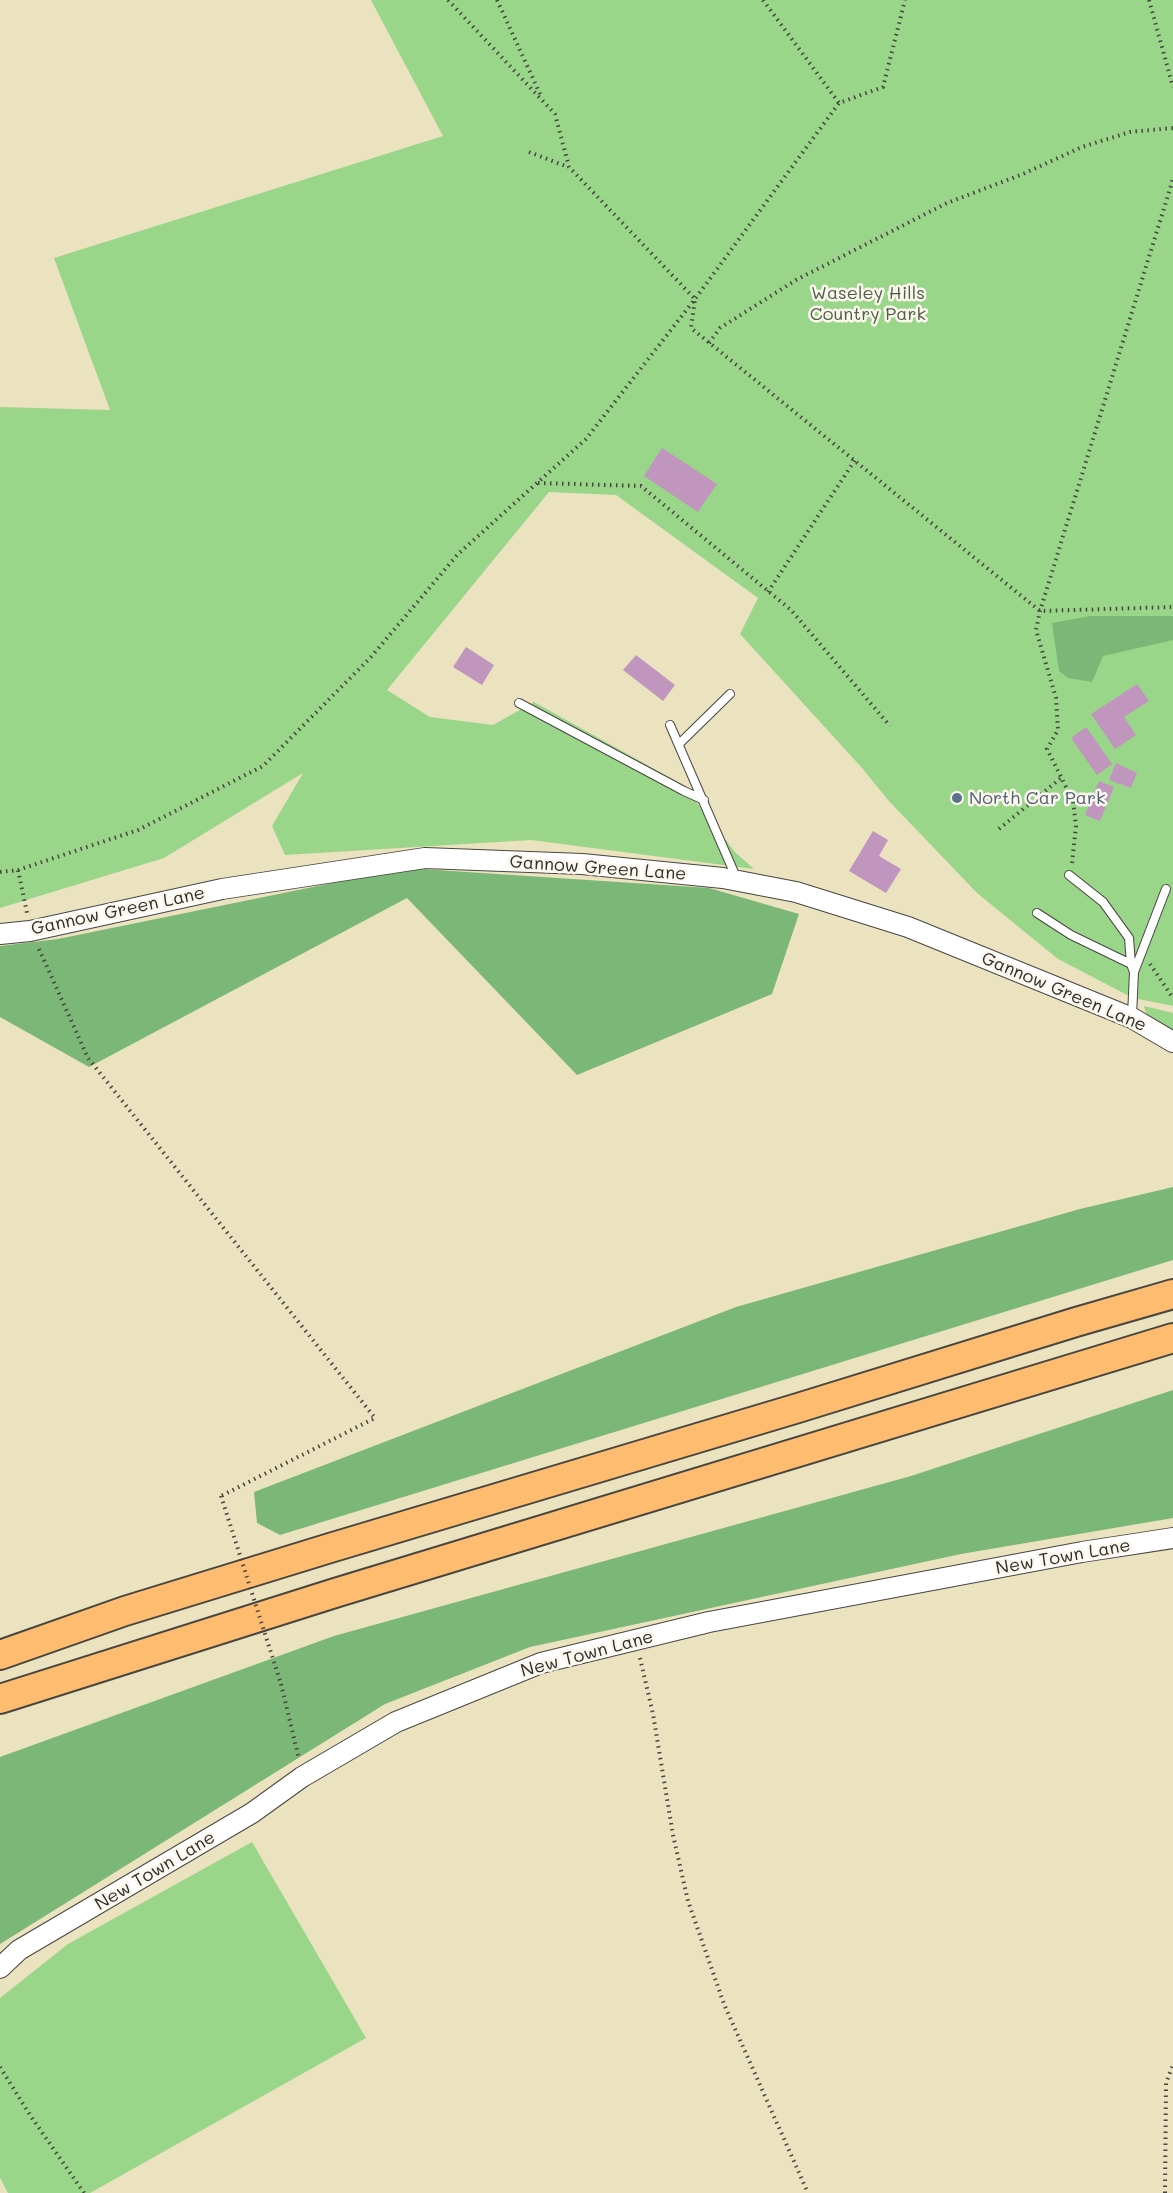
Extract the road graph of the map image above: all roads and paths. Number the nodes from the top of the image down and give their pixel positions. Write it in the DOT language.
graph roads {
  1 [pos="448,0"];
  2 [pos="497,0"];
  3 [pos="763,0"];
  4 [pos="905,0"];
  5 [pos="1149,0"];
  6 [pos="1173,87"];
  7 [pos="542,100"];
  8 [pos="839,103"];
  9 [pos="1173,128"];
  10 [pos="529,152"];
  11 [pos="569,167"];
  12 [pos="1173,179"];
  13 [pos="695,299"];
  14 [pos="709,343"];
  15 [pos="855,460"];
  16 [pos="537,483"];
  17 [pos="768,592"];
  18 [pos="1173,607"];
  19 [pos="1040,610"];
  20 [pos="730,694"];
  21 [pos="519,703"];
  22 [pos="670,725"];
  23 [pos="890,726"];
  24 [pos="679,744"];
  25 [pos="1061,778"];
  26 [pos="704,800"];
  27 [pos="999,829"];
  28 [pos="18,870"];
  29 [pos="0,872"];
  30 [pos="1069,875"];
  31 [pos="738,881"];
  32 [pos="1166,889"];
  33 [pos="1037,913"];
  34 [pos="30,931"];
  35 [pos="0,934"];
  36 [pos="1142,953"];
  37 [pos="1131,964"];
  38 [pos="1134,972"];
  39 [pos="1173,998"];
  40 [pos="1132,1018"];
  41 [pos="1173,1042"];
  42 [pos="1173,1294"];
  43 [pos="1173,1338"];
  44 [pos="1173,1538"];
  45 [pos="636,1639"];
  46 [pos="0,1654"];
  47 [pos="0,1699"];
  48 [pos="302,1777"];
  49 [pos="0,1968"];
  50 [pos="1173,2065"];
  51 [pos="0,2067"];
  52 [pos="84,2193"];
  53 [pos="808,2193"];
  54 [pos="1165,2193"];
  1 -- 7 [label="path"];
  2 -- 7 [label="path"];
  3 -- 8 [label="path"];
  4 -- 8 [label="path"];
  5 -- 6 [label="path"];
  7 -- 11 [label="path"];
  8 -- 13 [label="path"];
  9 -- 14 [label="path"];
  10 -- 11 [label="path"];
  11 -- 13 [label="path"];
  12 -- 19 [label="path"];
  13 -- 14 [label="path"];
  13 -- 16 [label="path"];
  14 -- 15 [label="path"];
  15 -- 17 [label="path"];
  15 -- 19 [label="path"];
  16 -- 17 [label="path"];
  16 -- 28 [label="path"];
  17 -- 23 [label="path"];
  18 -- 19 [label="path"];
  19 -- 25 [label="path"];
  20 -- 24 [label="lane"];
  21 -- 26 [label="lane"];
  22 -- 24 [label="lane"];
  24 -- 26 [label="lane"];
  25 -- 27 [label="path"];
  25 -- 30 [label="path"];
  26 -- 31 [label="lane"];
  28 -- 29 [label="path"];
  28 -- 34 [label="path"];
  30 -- 37 [label="lane"];
  31 -- 34 [label="street, Gannow Green Lane"];
  31 -- 40 [label="street, Gannow Green Lane"];
  32 -- 36 [label="lane"];
  33 -- 37 [label="lane"];
  34 -- 35 [label="street, Gannow Green Lane"];
  34 -- 48 [label="path, bridge"];
  36 -- 38 [label="lane"];
  36 -- 39 [label="path"];
  37 -- 38 [label="lane"];
  38 -- 40 [label="lane"];
  40 -- 41 [label="street, Gannow Green Lane"];
  42 -- 46 [label="highway"];
  43 -- 47 [label="highway"];
  44 -- 45 [label="street, New Town Lane"];
  45 -- 48 [label="street, New Town Lane"];
  45 -- 53 [label="path"];
  48 -- 49 [label="street, New Town Lane"];
  50 -- 54 [label="path"];
  51 -- 52 [label="path"];
}
